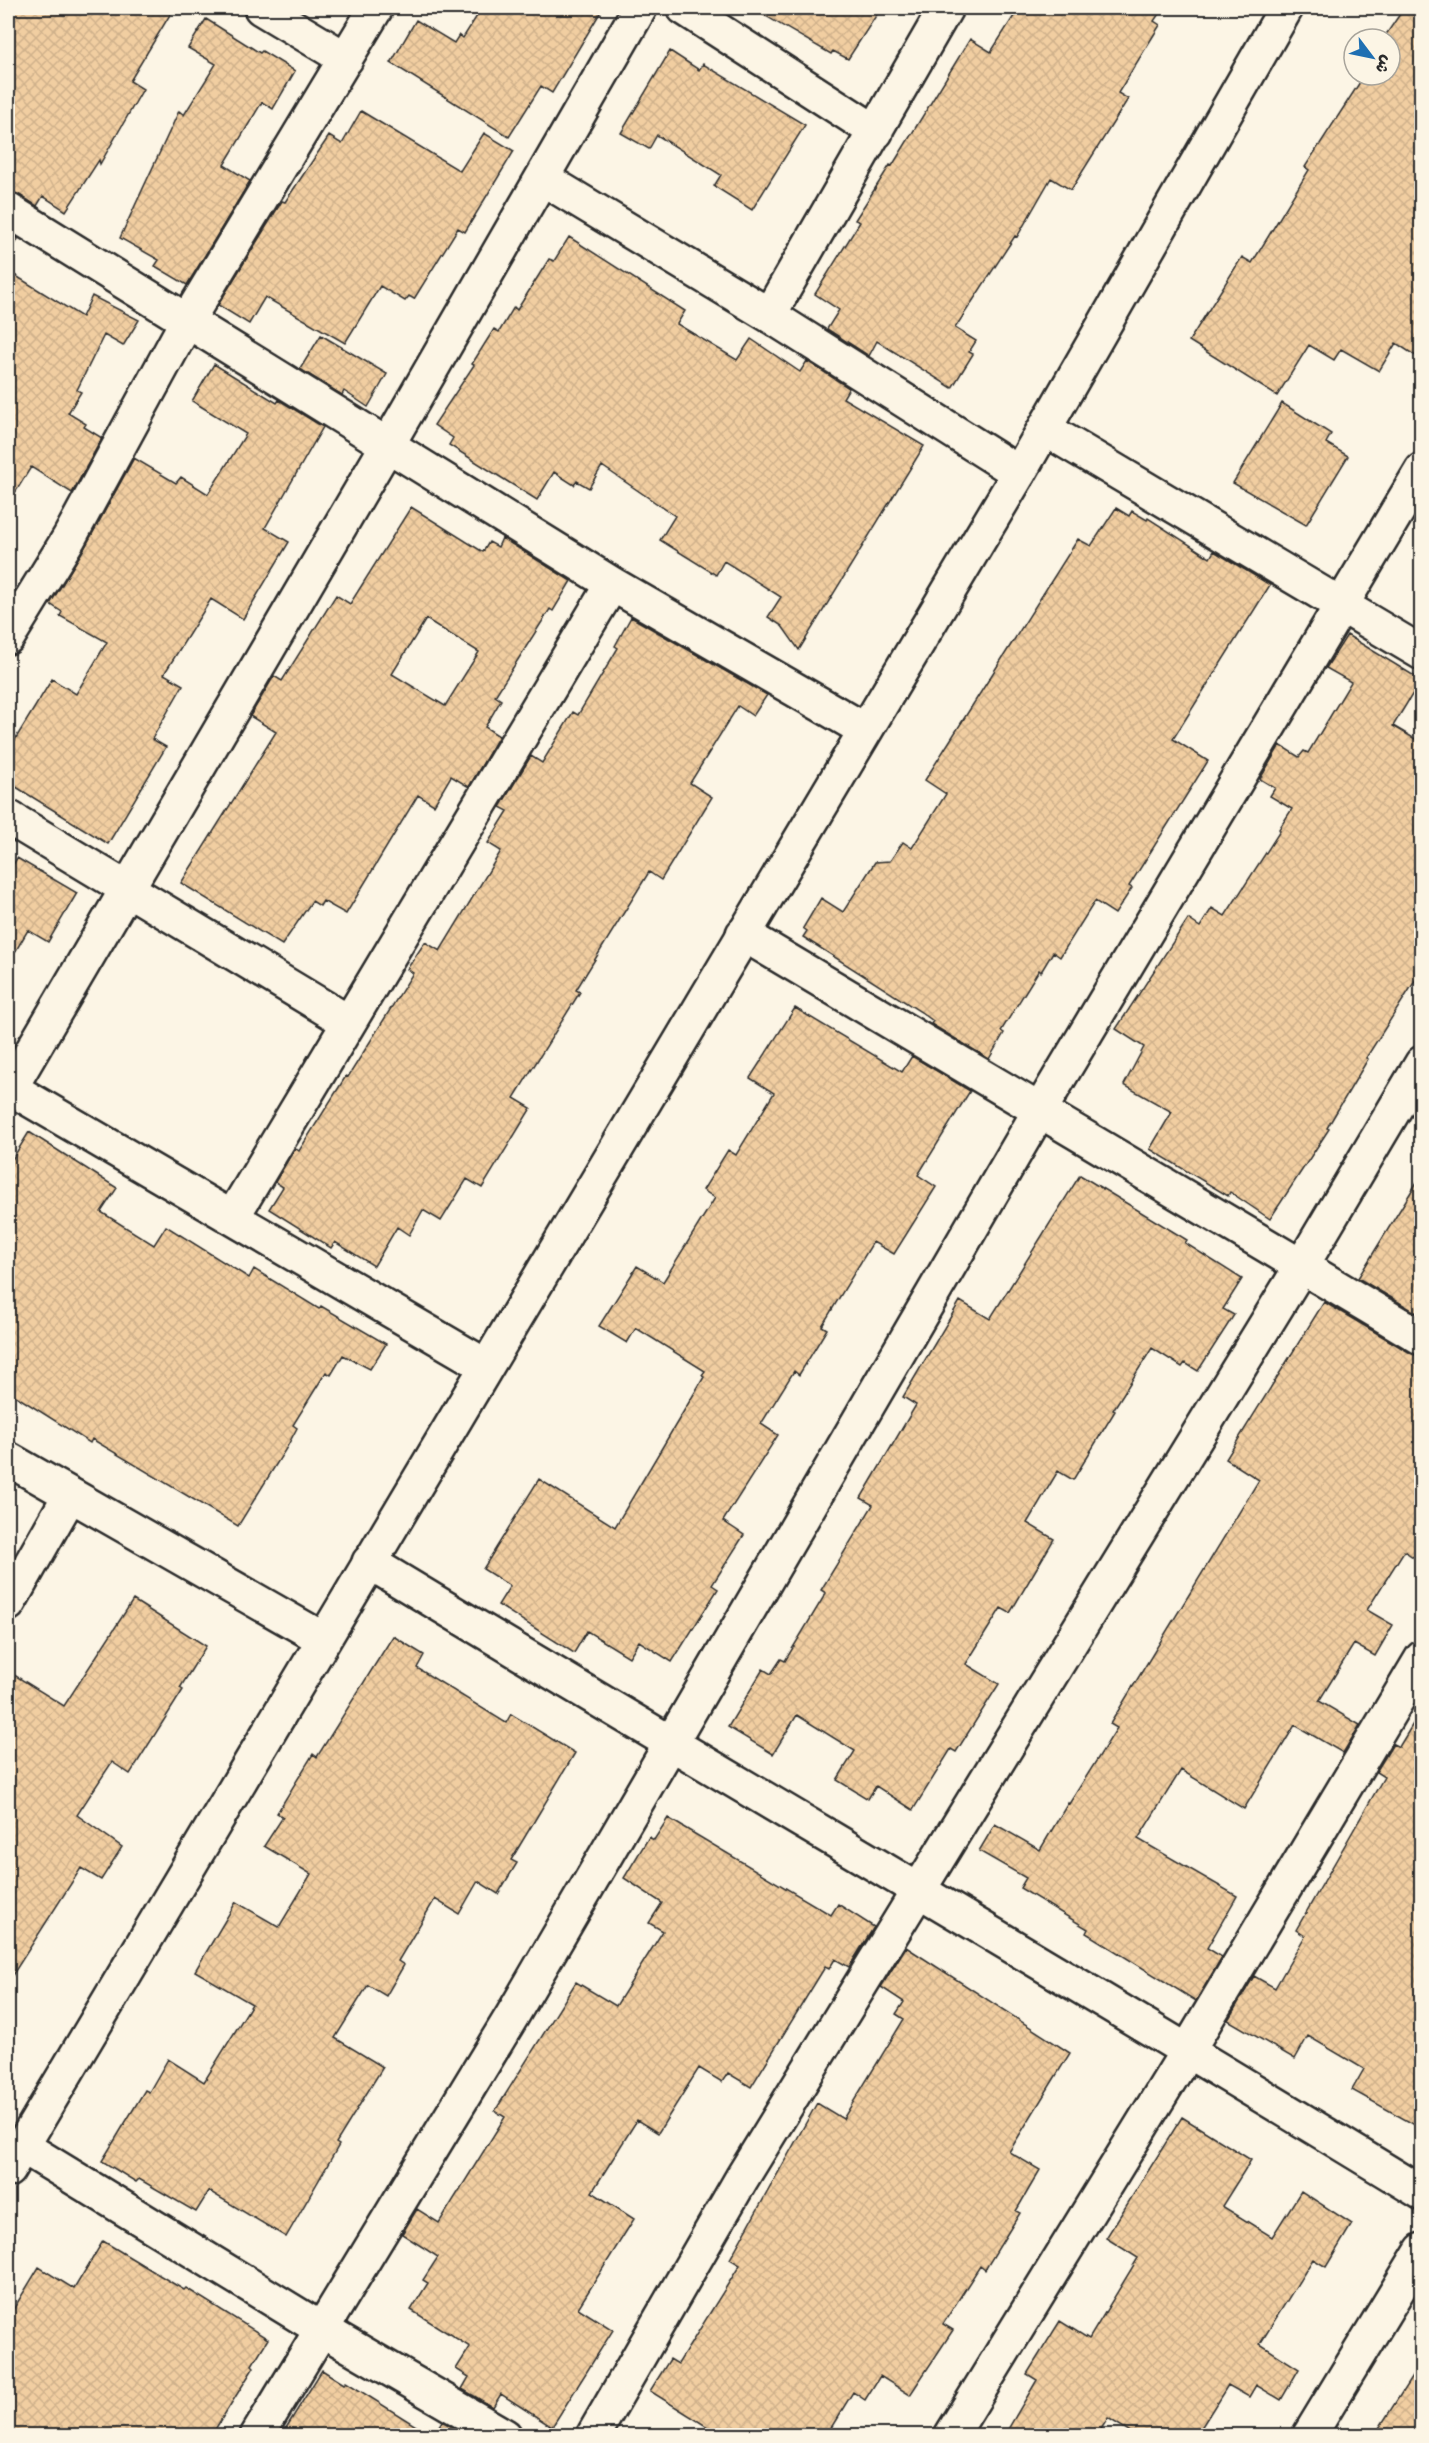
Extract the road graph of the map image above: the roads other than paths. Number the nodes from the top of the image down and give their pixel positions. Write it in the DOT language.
graph roads {
  1 [pos="261,8"];
  2 [pos="376,8"];
  3 [pos="640,8"];
  4 [pos="684,8"];
  5 [pos="946,8"];
  6 [pos="1286,8"];
  7 [pos="346,59"];
  8 [pos="876,132"];
  9 [pos="542,178"];
  10 [pos="8,210"];
  11 [pos="769,315"];
  12 [pos="187,321"];
  13 [pos="1045,429"];
  14 [pos="387,446"];
  15 [pos="1422,470"];
  16 [pos="1019,473"];
  17 [pos="612,584"];
  18 [pos="1340,606"];
  19 [pos="8,637"];
  20 [pos="1422,653"];
  21 [pos="865,730"];
  22 [pos="8,817"];
  23 [pos="127,888"];
  24 [pos="743,934"];
  25 [pos="348,1022"];
  26 [pos="1422,1063"];
  27 [pos="9,1090"];
  28 [pos="1040,1110"];
  29 [pos="232,1216"];
  30 [pos="1301,1267"];
  31 [pos="1422,1338"];
  32 [pos="486,1366"];
  33 [pos="8,1460"];
  34 [pos="70,1496"];
  35 [pos="369,1562"];
  36 [pos="8,1604"];
  37 [pos="323,1639"];
  38 [pos="1422,1658"];
  39 [pos="671,1745"];
  40 [pos="920,1889"];
  41 [pos="1188,2050"];
  42 [pos="15,2158"];
  43 [pos="1422,2193"];
  44 [pos="1422,2250"];
  45 [pos="321,2329"];
  46 [pos="257,2436"];
  47 [pos="505,2436"];
  48 [pos="593,2436"];
  49 [pos="951,2436"];
  50 [pos="1309,2436"];
  1 -- 7 [label="street"];
  2 -- 7 [label="street"];
  3 -- 9 [label="street"];
  4 -- 8 [label="street"];
  5 -- 8 [label="street"];
  6 -- 13 [label="street"];
  7 -- 12 [label="street"];
  8 -- 11 [label="street"];
  9 -- 11 [label="street"];
  9 -- 14 [label="street"];
  10 -- 12 [label="street"];
  11 -- 16 [label="street"];
  12 -- 14 [label="street"];
  12 -- 19 [label="street"];
  13 -- 16 [label="street"];
  13 -- 18 [label="street"];
  14 -- 17 [label="street"];
  14 -- 23 [label="street"];
  15 -- 18 [label="street"];
  16 -- 21 [label="street"];
  17 -- 21 [label="street"];
  17 -- 25 [label="street"];
  18 -- 20 [label="street"];
  18 -- 28 [label="street"];
  21 -- 24 [label="street"];
  22 -- 23 [label="street"];
  23 -- 25 [label="street"];
  23 -- 27 [label="street"];
  24 -- 28 [label="street"];
  24 -- 32 [label="street"];
  25 -- 29 [label="street"];
  26 -- 30 [label="street"];
  27 -- 29 [label="street"];
  28 -- 30 [label="street"];
  28 -- 39 [label="street"];
  29 -- 32 [label="street"];
  30 -- 31 [label="street"];
  30 -- 40 [label="street"];
  32 -- 35 [label="street"];
  33 -- 34 [label="street"];
  34 -- 36 [label="street"];
  34 -- 37 [label="street"];
  35 -- 37 [label="street"];
  35 -- 39 [label="street"];
  37 -- 42 [label="street"];
  38 -- 41 [label="street"];
  39 -- 40 [label="street"];
  39 -- 45 [label="street"];
  40 -- 41 [label="street"];
  40 -- 48 [label="street"];
  41 -- 43 [label="street"];
  41 -- 49 [label="street"];
  42 -- 45 [label="street"];
  44 -- 50 [label="street"];
  45 -- 46 [label="street"];
  45 -- 47 [label="street"];
}
